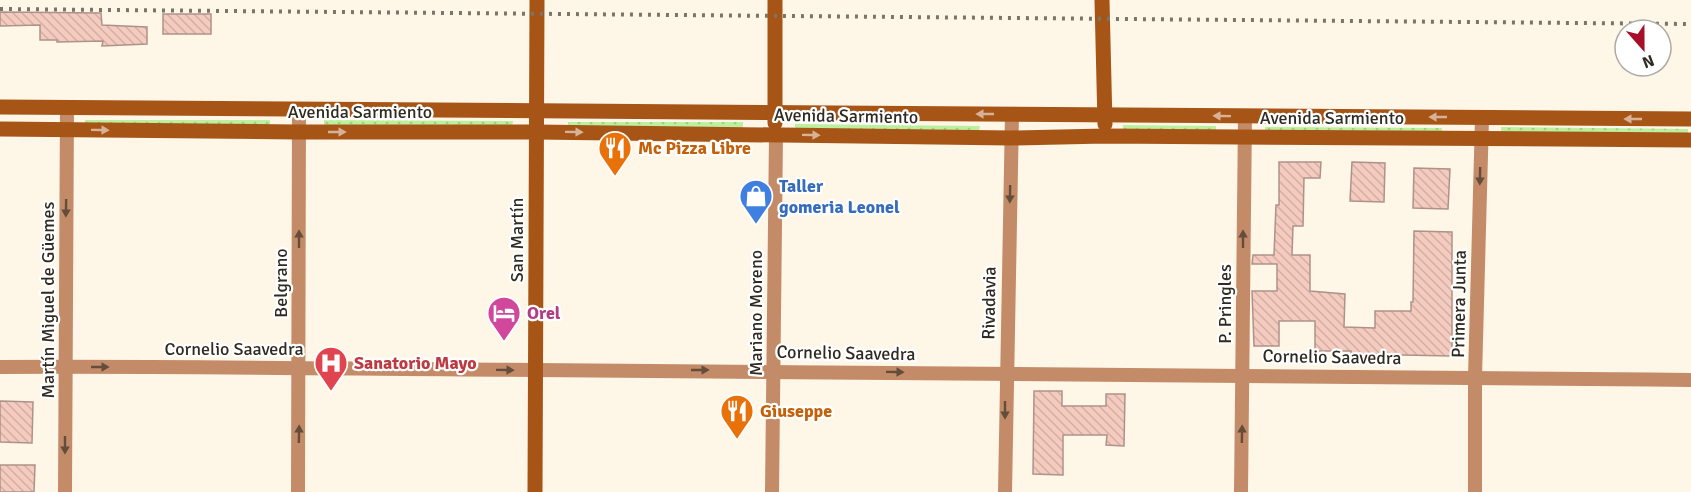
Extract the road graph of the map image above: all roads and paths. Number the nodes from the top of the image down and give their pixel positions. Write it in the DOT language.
graph roads {
  1 [pos="537,0"];
  2 [pos="775,0"];
  3 [pos="1102,0"];
  4 [pos="0,107"];
  5 [pos="67,108"];
  6 [pos="299,109"];
  7 [pos="536,111"];
  8 [pos="775,113"];
  9 [pos="1012,114"];
  10 [pos="1106,114"];
  11 [pos="1245,116"];
  12 [pos="1482,118"];
  13 [pos="1691,119"];
  14 [pos="0,129"];
  15 [pos="67,130"];
  16 [pos="298,132"];
  17 [pos="536,132"];
  18 [pos="776,135"];
  19 [pos="1105,136"];
  20 [pos="1243,137"];
  21 [pos="1011,138"];
  22 [pos="1481,138"];
  23 [pos="1691,140"];
  24 [pos="0,366"];
  25 [pos="65,366"];
  26 [pos="300,368"];
  27 [pos="536,370"];
  28 [pos="774,370"];
  29 [pos="1006,374"];
  30 [pos="1243,374"];
  31 [pos="1475,377"];
  32 [pos="1691,380"];
  33 [pos="64,492"];
  34 [pos="298,492"];
  35 [pos="535,492"];
  36 [pos="772,492"];
  37 [pos="1005,492"];
  38 [pos="1241,492"];
  39 [pos="1474,492"];
  1 -- 7 [label="main road, San Martín"];
  2 -- 8 [label="main road"];
  3 -- 10 [label="main road"];
  4 -- 5 [label="main road, Avenida Sarmiento"];
  5 -- 6 [label="main road, Avenida Sarmiento"];
  5 -- 15 [label="street, Martín Miguel de Güemes"];
  6 -- 7 [label="main road, Avenida Sarmiento"];
  6 -- 16 [label="street, Belgrano"];
  7 -- 8 [label="main road, Avenida Sarmiento"];
  7 -- 17 [label="main road, San Martín"];
  9 -- 8 [label="main road, Avenida Sarmiento, one-way"];
  8 -- 18 [label="main road"];
  9 -- 10 [label="main road, Avenida Sarmiento"];
  9 -- 21 [label="street, Rivadavia"];
  11 -- 10 [label="main road, Avenida Sarmiento, one-way"];
  10 -- 19 [label="main road"];
  12 -- 11 [label="main road, Avenida Sarmiento, one-way"];
  11 -- 20 [label="street, P. Pringles"];
  13 -- 12 [label="main road, Avenida Sarmiento, one-way"];
  12 -- 22 [label="street, Primera Junta"];
  14 -- 15 [label="main road, Avenida Sarmiento"];
  15 -- 16 [label="main road, Avenida Sarmiento, one-way"];
  15 -- 25 [label="street, Martín Miguel de Güemes, one-way"];
  16 -- 17 [label="main road, Avenida Sarmiento, one-way"];
  26 -- 16 [label="street, Belgrano, one-way"];
  17 -- 18 [label="main road, Avenida Sarmiento, one-way"];
  17 -- 27 [label="main road, San Martín"];
  18 -- 21 [label="main road, Avenida Sarmiento, one-way"];
  18 -- 28 [label="street, Mariano Moreno"];
  19 -- 20 [label="main road, Avenida Sarmiento"];
  19 -- 21 [label="main road, Avenida Sarmiento"];
  20 -- 22 [label="main road, Avenida Sarmiento"];
  30 -- 20 [label="street, P. Pringles, one-way"];
  21 -- 29 [label="street, Rivadavia, one-way"];
  22 -- 23 [label="main road, Avenida Sarmiento"];
  22 -- 31 [label="street, Primera Junta, one-way"];
  24 -- 25 [label="street, Cornelio Saavedra"];
  25 -- 26 [label="street, Cornelio Saavedra, one-way"];
  25 -- 33 [label="street, Martín Miguel de Güemes, one-way"];
  26 -- 27 [label="street, Cornelio Saavedra, one-way"];
  34 -- 26 [label="street, Belgrano, one-way"];
  27 -- 28 [label="street, Cornelio Saavedra, one-way"];
  27 -- 35 [label="main road, San Martín"];
  28 -- 29 [label="street, Cornelio Saavedra, one-way"];
  28 -- 36 [label="street, Mariano Moreno"];
  29 -- 30 [label="street, Cornelio Saavedra"];
  29 -- 37 [label="street, Rivadavia, one-way"];
  30 -- 31 [label="street, Cornelio Saavedra"];
  38 -- 30 [label="street, P. Pringles, one-way"];
  31 -- 32 [label="street, Cornelio Saavedra"];
  31 -- 39 [label="street, Primera Junta"];
}
